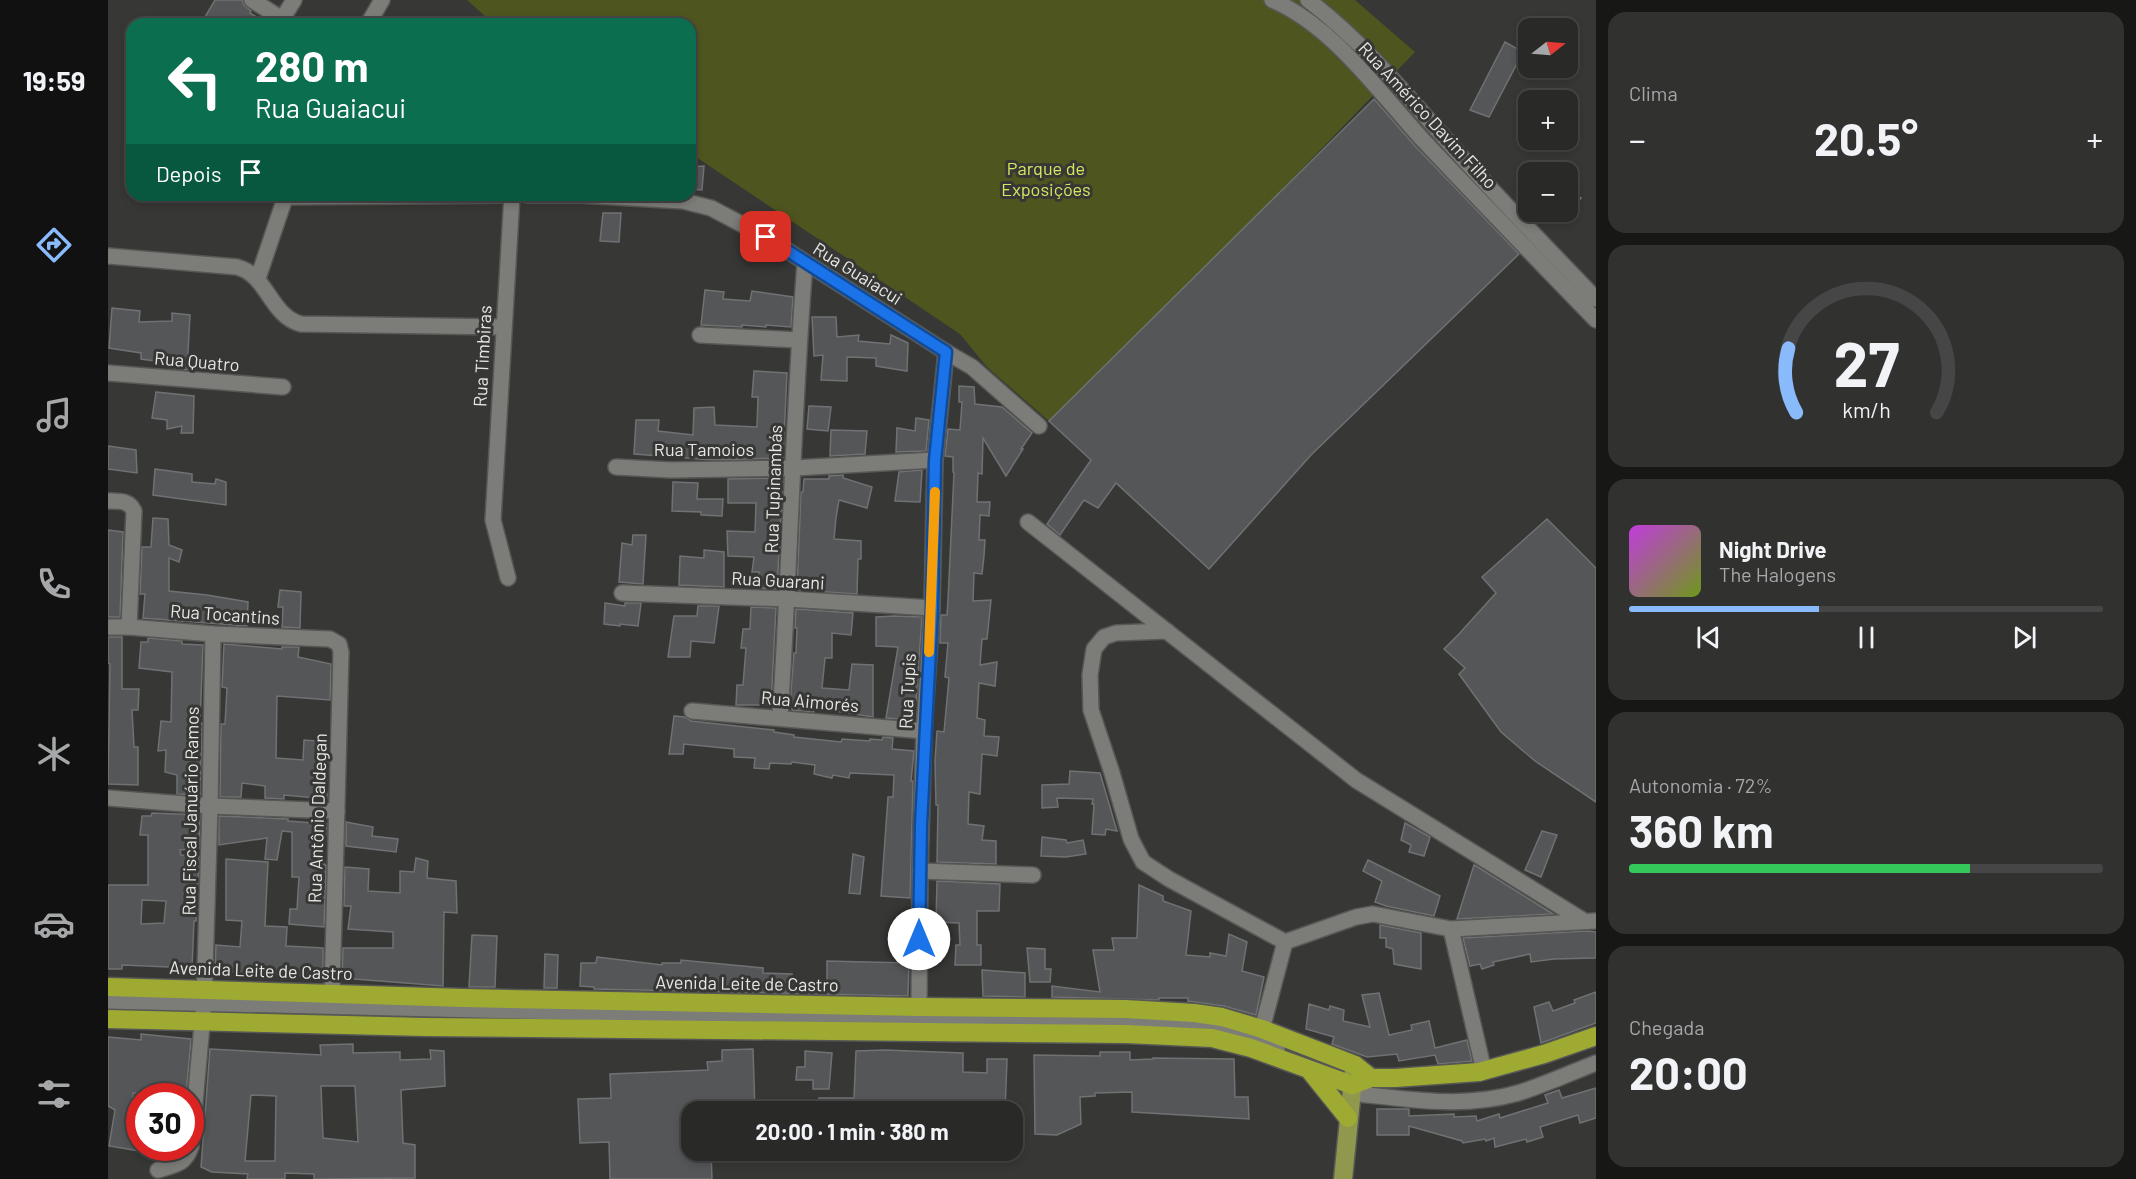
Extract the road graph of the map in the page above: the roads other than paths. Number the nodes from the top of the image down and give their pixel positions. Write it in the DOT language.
graph roads {
  1 [pos="252,0"];
  2 [pos="294,0"];
  3 [pos="382,0"];
  4 [pos="1272,0"];
  5 [pos="1308,0"];
  6 [pos="276,18"];
  7 [pos="282,18"];
  8 [pos="372,18"];
  9 [pos="1421,111"];
  10 [pos="1408,124"];
  11 [pos="1459,154"];
  12 [pos="1448,166"];
  13 [pos="284,201"];
  14 [pos="510,201"];
  15 [pos="677,201"];
  16 [pos="108,256"];
  17 [pos="805,263"];
  18 [pos="258,278"];
  19 [pos="1596,299"];
  20 [pos="1596,320"];
  21 [pos="503,327"];
  22 [pos="700,335"];
  23 [pos="799,340"];
  24 [pos="946,352"];
  25 [pos="108,373"];
  26 [pos="283,387"];
  27 [pos="1039,426"];
  28 [pos="935,460"];
  29 [pos="616,467"];
  30 [pos="794,468"];
  31 [pos="108,501"];
  32 [pos="1028,522"];
  33 [pos="508,578"];
  34 [pos="622,593"];
  35 [pos="788,599"];
  36 [pos="932,608"];
  37 [pos="108,627"];
  38 [pos="129,627"];
  39 [pos="1167,631"];
  40 [pos="213,634"];
  41 [pos="339,644"];
  42 [pos="692,711"];
  43 [pos="780,717"];
  44 [pos="924,731"];
  45 [pos="108,798"];
  46 [pos="210,806"];
  47 [pos="337,811"];
  48 [pos="920,872"];
  49 [pos="1033,875"];
  50 [pos="1590,921"];
  51 [pos="1451,929"];
  52 [pos="1285,942"];
  53 [pos="108,987"];
  54 [pos="332,993"];
  55 [pos="204,996"];
  56 [pos="108,1001"];
  57 [pos="108,1019"];
  58 [pos="923,1020"];
  59 [pos="202,1022"];
  60 [pos="1262,1029"];
  61 [pos="1596,1036"];
  62 [pos="1596,1063"];
  63 [pos="1355,1065"];
  64 [pos="1310,1070"];
  65 [pos="1329,1071"];
  66 [pos="1479,1072"];
  67 [pos="1371,1078"];
  68 [pos="1351,1089"];
  69 [pos="1347,1126"];
  70 [pos="158,1170"];
  71 [pos="1343,1179"];
  1 -- 6 [label="street"];
  2 -- 7 [label="street"];
  3 -- 8 [label="street"];
  4 -- 10 [label="street, Rua Américo Davim Filho"];
  5 -- 9 [label="street, Rua Américo Davim Filho"];
  9 -- 10 [label="street"];
  9 -- 11 [label="street, Rua Américo Davim Filho"];
  10 -- 12 [label="street, Rua Américo Davim Filho"];
  11 -- 12 [label="street"];
  11 -- 19 [label="street, Rua Américo Davim Filho"];
  12 -- 20 [label="street, Rua Américo Davim Filho"];
  13 -- 18 [label="street"];
  14 -- 21 [label="street, Rua Timbiras"];
  15 -- 17 [label="street, Rua Guaiacui"];
  16 -- 18 [label="street"];
  17 -- 23 [label="street, Rua Tupinambás"];
  17 -- 24 [label="street, Rua Guaiacui"];
  18 -- 21 [label="street"];
  21 -- 33 [label="street, Rua Timbiras"];
  22 -- 23 [label="street"];
  23 -- 30 [label="street, Rua Tupinambás"];
  24 -- 27 [label="street, Rua Guaiacui"];
  24 -- 28 [label="street, Rua Tupis"];
  25 -- 26 [label="street, Rua Quatro"];
  28 -- 30 [label="street, Rua Tamoios"];
  28 -- 36 [label="street, Rua Tupis"];
  29 -- 30 [label="street, Rua Tamoios"];
  30 -- 35 [label="street, Rua Tupinambás"];
  31 -- 38 [label="street"];
  32 -- 39 [label="street"];
  34 -- 35 [label="street, Rua Guarani"];
  35 -- 36 [label="street, Rua Guarani"];
  35 -- 43 [label="street, Rua Tupinambás"];
  36 -- 44 [label="street, Rua Tupis"];
  37 -- 38 [label="street, Rua Tocantins"];
  38 -- 40 [label="street, Rua Tocantins"];
  39 -- 50 [label="street"];
  39 -- 52 [label="street"];
  40 -- 41 [label="street, Rua Tocantins"];
  40 -- 46 [label="street, Rua Fiscal Januário Ramos"];
  41 -- 47 [label="street, Rua Antônio Daldegan"];
  42 -- 43 [label="street, Rua Aimorés"];
  43 -- 44 [label="street, Rua Aimorés"];
  44 -- 48 [label="street, Rua Tupis"];
  45 -- 46 [label="street"];
  46 -- 47 [label="street"];
  46 -- 55 [label="street, Rua Fiscal Januário Ramos"];
  47 -- 54 [label="street, Rua Antônio Daldegan"];
  48 -- 49 [label="street"];
  48 -- 58 [label="street, Rua Tupis"];
  50 -- 51 [label="street"];
  51 -- 52 [label="street"];
  51 -- 66 [label="street"];
  52 -- 60 [label="street"];
  53 -- 55 [label="highway, Avenida Leite de Castro"];
  54 -- 55 [label="highway, Avenida Leite de Castro"];
  54 -- 58 [label="highway, Avenida Leite de Castro"];
  55 -- 56 [label="street"];
  55 -- 58 [label="street"];
  55 -- 59 [label="street, Rua Fiscal Januário Ramos"];
  57 -- 59 [label="highway, Avenida Leite de Castro"];
  58 -- 59 [label="highway, Avenida Leite de Castro"];
  58 -- 60 [label="highway, Avenida Leite de Castro"];
  58 -- 64 [label="highway, Avenida Leite de Castro"];
  58 -- 65 [label="street"];
  59 -- 70 [label="street, Rua Fiscal Januário Ramos"];
  60 -- 63 [label="highway, Avenida Leite de Castro"];
  61 -- 66 [label="highway"];
  62 -- 68 [label="street"];
  63 -- 67 [label="highway, Avenida Leite de Castro"];
  63 -- 68 [label="main road"];
  64 -- 68 [label="highway, Avenida Leite de Castro"];
  64 -- 69 [label="highway"];
  66 -- 67 [label="highway"];
  67 -- 68 [label="highway"];
  68 -- 69 [label="main road"];
  69 -- 71 [label="main road"];
}
